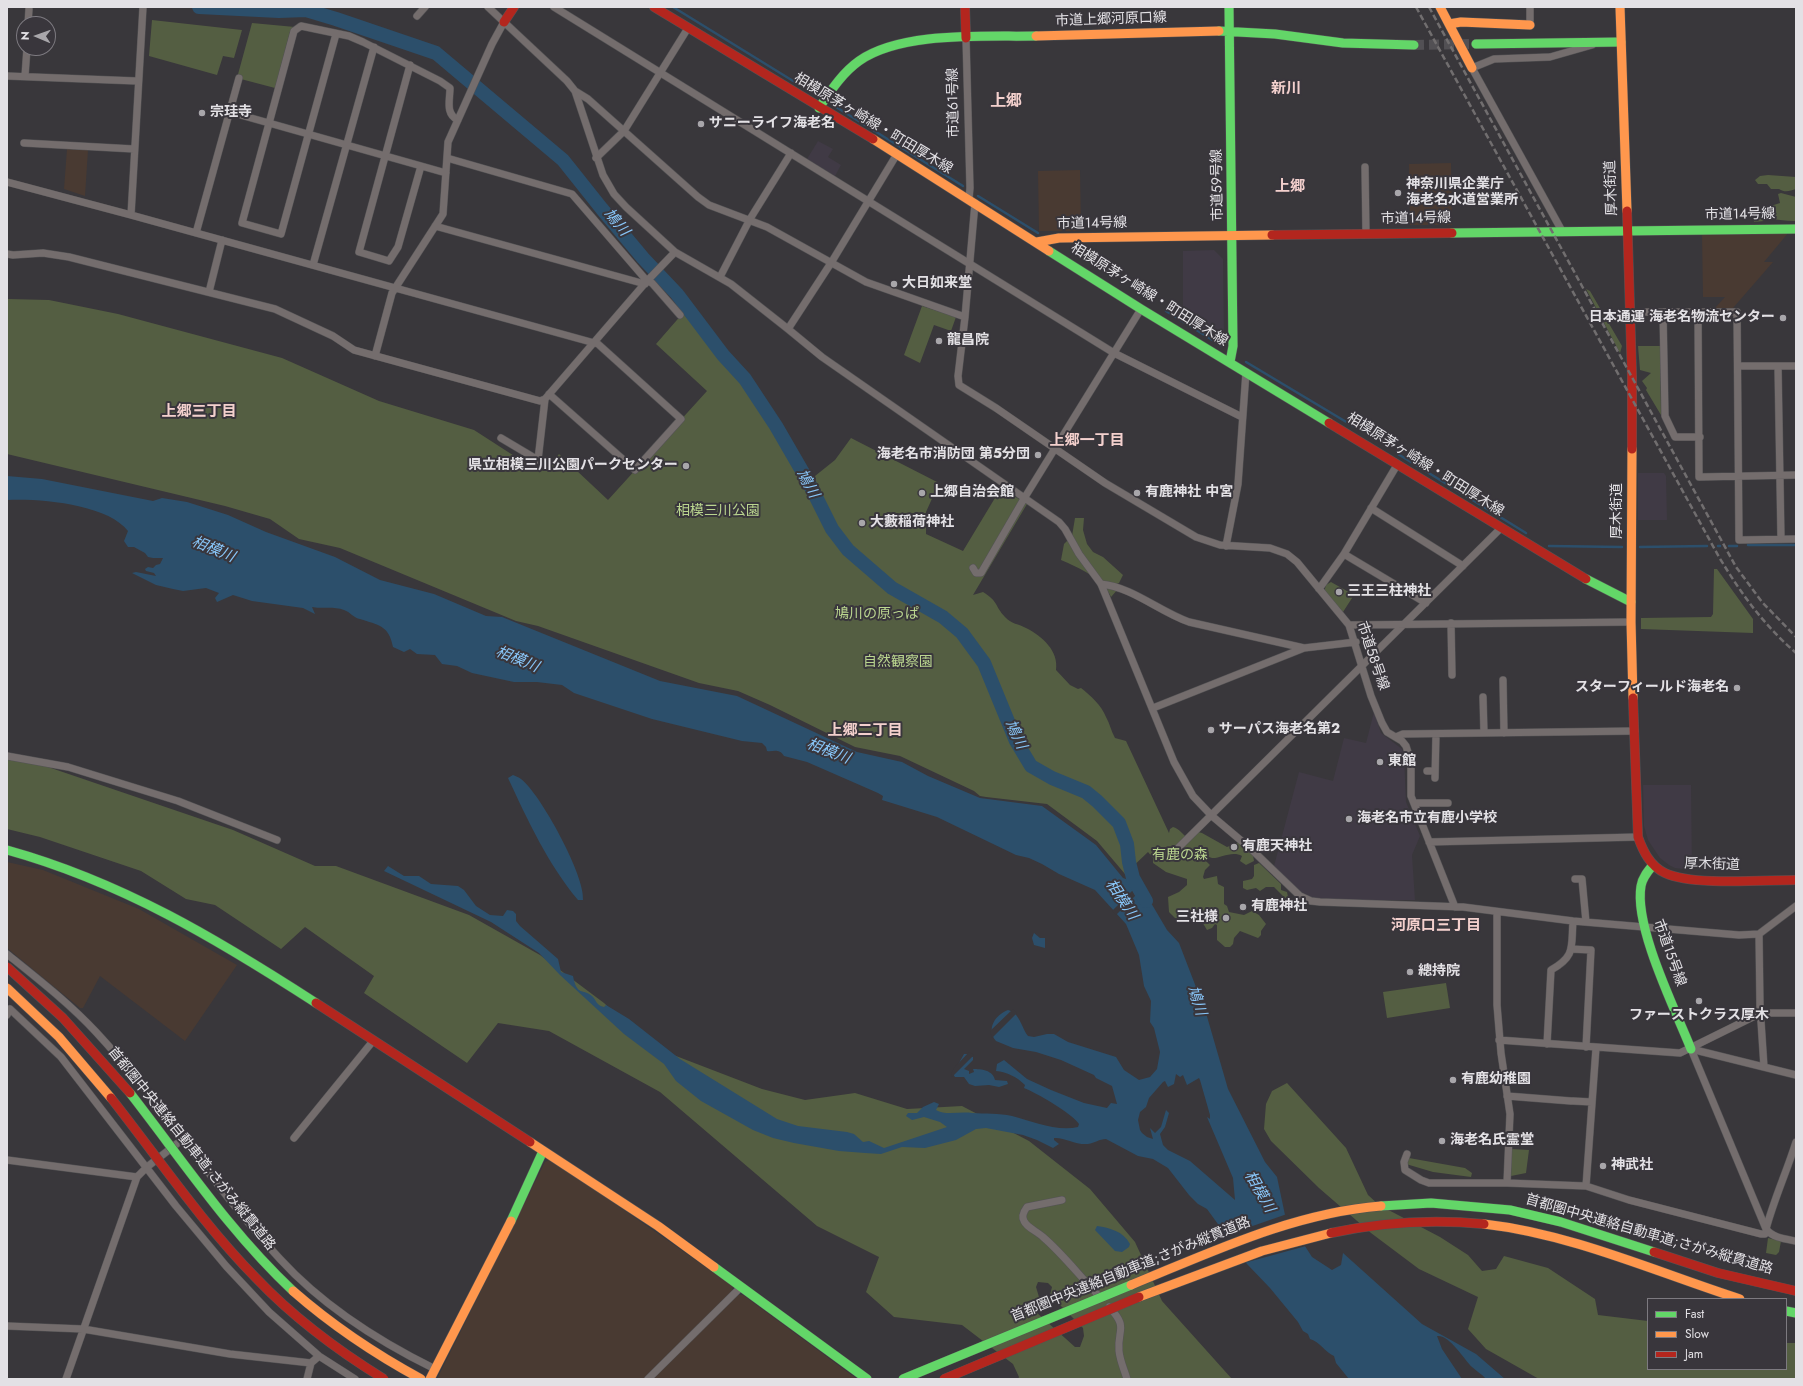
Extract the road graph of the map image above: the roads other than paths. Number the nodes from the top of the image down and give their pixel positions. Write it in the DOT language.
graph roads {
  1 [pos="424,7"];
  2 [pos="488,7"];
  3 [pos="514,7"];
  4 [pos="554,7"];
  5 [pos="654,7"];
  6 [pos="965,7"];
  7 [pos="1229,7"];
  8 [pos="1440,7"];
  9 [pos="1530,7"];
  10 [pos="1620,7"];
  11 [pos="29,9"];
  12 [pos="142,10"];
  13 [pos="29,16"];
  14 [pos="417,16"];
  15 [pos="504,22"];
  16 [pos="1449,24"];
  17 [pos="1530,25"];
  18 [pos="688,28"];
  19 [pos="1229,31"];
  20 [pos="336,34"];
  21 [pos="966,38"];
  22 [pos="1602,42"];
  23 [pos="1621,42"];
  24 [pos="1476,44"];
  25 [pos="1414,45"];
  26 [pos="374,47"];
  27 [pos="26,56"];
  28 [pos="410,65"];
  29 [pos="1472,68"];
  30 [pos="660,72"];
  31 [pos="7,76"];
  32 [pos="25,76"];
  33 [pos="239,78"];
  34 [pos="137,81"];
  35 [pos="575,92"];
  36 [pos="818,108"];
  37 [pos="230,112"];
  38 [pos="458,120"];
  39 [pos="269,123"];
  40 [pos="624,131"];
  41 [pos="308,134"];
  42 [pos="24,143"];
  43 [pos="347,145"];
  44 [pos="134,149"];
  45 [pos="791,153"];
  46 [pos="898,154"];
  47 [pos="385,156"];
  48 [pos="447,158"];
  49 [pos="596,158"];
  50 [pos="421,166"];
  51 [pos="1365,167"];
  52 [pos="446,173"];
  53 [pos="7,182"];
  54 [pos="868,201"];
  55 [pos="972,201"];
  56 [pos="131,214"];
  57 [pos="750,219"];
  58 [pos="435,226"];
  59 [pos="1796,229"];
  60 [pos="1627,230"];
  61 [pos="1562,231"];
  62 [pos="196,233"];
  63 [pos="1366,234"];
  64 [pos="1233,236"];
  65 [pos="222,240"];
  66 [pos="1037,242"];
  67 [pos="675,252"];
  68 [pos="7,254"];
  69 [pos="831,263"];
  70 [pos="969,263"];
  71 [pos="313,265"];
  72 [pos="720,277"];
  73 [pos="648,282"];
  74 [pos="396,288"];
  75 [pos="209,292"];
  76 [pos="1141,309"];
  77 [pos="1630,312"];
  78 [pos="1663,312"];
  79 [pos="1698,312"];
  80 [pos="680,315"];
  81 [pos="965,317"];
  82 [pos="788,329"];
  83 [pos="594,343"];
  84 [pos="1114,353"];
  85 [pos="375,356"];
  86 [pos="1230,362"];
  87 [pos="1738,366"];
  88 [pos="1778,366"];
  89 [pos="1796,366"];
  90 [pos="1246,372"];
  91 [pos="547,397"];
  92 [pos="1242,417"];
  93 [pos="1700,437"];
  94 [pos="501,438"];
  95 [pos="1055,449"];
  96 [pos="1397,465"];
  97 [pos="1796,475"];
  98 [pos="1738,476"];
  99 [pos="1780,476"];
  100 [pos="1025,497"];
  101 [pos="1371,508"];
  102 [pos="1501,528"];
  103 [pos="1781,539"];
  104 [pos="1796,539"];
  105 [pos="1226,546"];
  106 [pos="1344,554"];
  107 [pos="1463,566"];
  108 [pos="973,568"];
  109 [pos="1101,584"];
  110 [pos="1319,589"];
  111 [pos="1631,602"];
  112 [pos="1426,603"];
  113 [pos="1631,622"];
  114 [pos="1452,623"];
  115 [pos="1405,624"];
  116 [pos="1349,625"];
  117 [pos="1356,642"];
  118 [pos="1304,648"];
  119 [pos="1362,667"];
  120 [pos="1452,675"];
  121 [pos="1503,680"];
  122 [pos="1483,697"];
  123 [pos="1153,708"];
  124 [pos="1635,732"];
  125 [pos="1484,733"];
  126 [pos="1504,733"];
  127 [pos="1436,734"];
  128 [pos="1396,737"];
  129 [pos="7,756"];
  130 [pos="1427,771"];
  131 [pos="1440,795"];
  132 [pos="1414,803"];
  133 [pos="1440,803"];
  134 [pos="1448,803"];
  135 [pos="1212,816"];
  136 [pos="1638,837"];
  137 [pos="277,840"];
  138 [pos="1429,842"];
  139 [pos="1178,848"];
  140 [pos="7,850"];
  141 [pos="1653,865"];
  142 [pos="1583,879"];
  143 [pos="1796,880"];
  144 [pos="1796,906"];
  145 [pos="1455,907"];
  146 [pos="1497,912"];
  147 [pos="1573,921"];
  148 [pos="1586,922"];
  149 [pos="1644,927"];
  150 [pos="1759,934"];
  151 [pos="1571,949"];
  152 [pos="7,954"];
  153 [pos="7,967"];
  154 [pos="7,988"];
  155 [pos="1761,1013"];
  156 [pos="1796,1014"];
  157 [pos="7,1015"];
  158 [pos="1500,1040"];
  159 [pos="373,1041"];
  160 [pos="1547,1044"];
  161 [pos="1586,1047"];
  162 [pos="1596,1048"];
  163 [pos="1691,1049"];
  164 [pos="1764,1067"];
  165 [pos="1796,1075"];
  166 [pos="1507,1096"];
  167 [pos="1592,1102"];
  168 [pos="294,1138"];
  169 [pos="183,1139"];
  170 [pos="1796,1142"];
  171 [pos="543,1151"];
  172 [pos="1407,1154"];
  173 [pos="7,1160"];
  174 [pos="147,1167"];
  175 [pos="137,1177"];
  176 [pos="1507,1183"];
  177 [pos="1586,1186"];
  178 [pos="1062,1200"];
  179 [pos="1767,1230"];
  180 [pos="1796,1241"];
  181 [pos="740,1287"];
  182 [pos="1796,1291"];
  183 [pos="1737,1298"];
  184 [pos="7,1326"];
  185 [pos="83,1329"];
  186 [pos="319,1356"];
  187 [pos="311,1363"];
  188 [pos="435,1369"];
  189 [pos="66,1379"];
  190 [pos="307,1379"];
  191 [pos="355,1379"];
  192 [pos="384,1379"];
  193 [pos="421,1379"];
  194 [pos="431,1379"];
  195 [pos="648,1379"];
  196 [pos="867,1379"];
  197 [pos="903,1379"];
  198 [pos="944,1379"];
  199 [pos="1127,1379"];
  1 -- 14 [label="street"];
  2 -- 15 [label="street"];
  3 -- 15 [label="main road"];
  4 -- 30 [label="street"];
  5 -- 18 [label="main road, 相模原茅ヶ崎線・町田厚木線"];
  6 -- 21 [label="main road, 市道61号線"];
  7 -- 19 [label="main road, 市道59号線"];
  8 -- 16 [label="main road"];
  9 -- 17 [label="street"];
  10 -- 23 [label="main road, 厚木街道"];
  11 -- 13 [label="street"];
  12 -- 34 [label="street"];
  15 -- 35 [label="street"];
  15 -- 38 [label="street"];
  16 -- 17 [label="main road"];
  16 -- 29 [label="main road"];
  18 -- 30 [label="street"];
  18 -- 36 [label="main road, 相模原茅ヶ崎線・町田厚木線"];
  19 -- 21 [label="main road, 市道上郷河原口線"];
  19 -- 25 [label="main road, 市道上郷河原口線"];
  19 -- 64 [label="main road, 市道59号線"];
  20 -- 26 [label="street"];
  20 -- 39 [label="street"];
  20 -- 41 [label="street"];
  21 -- 36 [label="main road, 市道上郷河原口線"];
  21 -- 55 [label="street, 市道61号線"];
  22 -- 23 [label="main road"];
  22 -- 24 [label="main road"];
  22 -- 29 [label="street"];
  23 -- 60 [label="main road, 厚木街道"];
  26 -- 28 [label="street"];
  26 -- 43 [label="street"];
  27 -- 32 [label="street"];
  28 -- 38 [label="street"];
  28 -- 47 [label="street"];
  29 -- 61 [label="street"];
  30 -- 40 [label="street"];
  30 -- 45 [label="street"];
  31 -- 32 [label="street"];
  32 -- 34 [label="street"];
  33 -- 37 [label="street"];
  34 -- 44 [label="street"];
  35 -- 40 [label="street"];
  35 -- 49 [label="street"];
  36 -- 46 [label="main road, 相模原茅ヶ崎線・町田厚木線"];
  37 -- 39 [label="street"];
  37 -- 62 [label="street"];
  38 -- 48 [label="street"];
  39 -- 41 [label="street"];
  39 -- 41 [label="street"];
  40 -- 49 [label="street"];
  40 -- 57 [label="street"];
  41 -- 43 [label="street"];
  42 -- 44 [label="street"];
  43 -- 47 [label="street"];
  43 -- 71 [label="street"];
  44 -- 56 [label="street"];
  45 -- 54 [label="street"];
  45 -- 57 [label="street"];
  46 -- 54 [label="street"];
  46 -- 55 [label="main road, 相模原茅ヶ崎線・町田厚木線"];
  47 -- 50 [label="street"];
  47 -- 50 [label="street"];
  48 -- 52 [label="street"];
  48 -- 73 [label="street"];
  49 -- 67 [label="street"];
  50 -- 52 [label="street"];
  51 -- 63 [label="street"];
  52 -- 58 [label="street"];
  53 -- 56 [label="street"];
  54 -- 69 [label="street"];
  54 -- 70 [label="street"];
  55 -- 66 [label="main road, 相模原茅ヶ崎線・町田厚木線"];
  55 -- 70 [label="street, 市道61号線"];
  56 -- 62 [label="street"];
  57 -- 69 [label="street"];
  57 -- 72 [label="street"];
  58 -- 73 [label="street"];
  58 -- 74 [label="street"];
  59 -- 60 [label="main road, 市道14号線"];
  60 -- 61 [label="main road, 市道14号線"];
  60 -- 77 [label="main road, 厚木街道"];
  61 -- 63 [label="main road, 市道14号線"];
  62 -- 65 [label="street"];
  63 -- 64 [label="main road, 市道14号線"];
  64 -- 66 [label="main road, 市道14号線"];
  64 -- 86 [label="main road, 市道59号線"];
  65 -- 71 [label="street"];
  65 -- 75 [label="street"];
  66 -- 76 [label="main road, 相模原茅ヶ崎線・町田厚木線"];
  67 -- 72 [label="street"];
  67 -- 73 [label="street"];
  68 -- 75 [label="street"];
  69 -- 81 [label="street"];
  69 -- 82 [label="street"];
  70 -- 81 [label="street, 市道61号線"];
  70 -- 84 [label="street"];
  71 -- 74 [label="street"];
  72 -- 82 [label="street"];
  73 -- 80 [label="street"];
  73 -- 83 [label="street"];
  74 -- 83 [label="street"];
  74 -- 85 [label="street"];
  75 -- 85 [label="street"];
  76 -- 84 [label="street"];
  76 -- 86 [label="main road, 相模原茅ヶ崎線・町田厚木線"];
  77 -- 78 [label="street"];
  77 -- 111 [label="main road, 厚木街道"];
  78 -- 79 [label="street"];
  78 -- 93 [label="street"];
  79 -- 87 [label="street"];
  79 -- 93 [label="street"];
  81 -- 95 [label="street, 市道61号線"];
  82 -- 100 [label="street"];
  83 -- 91 [label="street"];
  83 -- 91 [label="street"];
  84 -- 92 [label="street"];
  84 -- 95 [label="street"];
  85 -- 91 [label="street"];
  86 -- 90 [label="main road, 相模原茅ヶ崎線・町田厚木線"];
  87 -- 88 [label="street"];
  87 -- 98 [label="street"];
  88 -- 89 [label="street"];
  88 -- 99 [label="street"];
  90 -- 92 [label="street"];
  90 -- 96 [label="main road, 相模原茅ヶ崎線・町田厚木線"];
  91 -- 94 [label="street"];
  92 -- 105 [label="street"];
  93 -- 98 [label="street"];
  95 -- 100 [label="street"];
  95 -- 105 [label="street, 市道58号線"];
  96 -- 101 [label="street"];
  96 -- 102 [label="main road, 相模原茅ヶ崎線・町田厚木線"];
  97 -- 99 [label="street"];
  98 -- 99 [label="street"];
  98 -- 103 [label="street"];
  99 -- 103 [label="street"];
  100 -- 108 [label="street"];
  100 -- 109 [label="street"];
  101 -- 106 [label="street"];
  101 -- 107 [label="street"];
  102 -- 107 [label="street"];
  102 -- 111 [label="main road, 相模原茅ヶ崎線・町田厚木線"];
  103 -- 104 [label="street"];
  105 -- 110 [label="street, 市道58号線"];
  106 -- 110 [label="street"];
  106 -- 112 [label="street"];
  107 -- 112 [label="street"];
  109 -- 118 [label="street"];
  109 -- 123 [label="street"];
  110 -- 116 [label="street, 市道58号線"];
  111 -- 113 [label="main road, 厚木街道"];
  112 -- 115 [label="street"];
  113 -- 114 [label="street"];
  113 -- 124 [label="main road, 厚木街道"];
  114 -- 115 [label="street"];
  114 -- 120 [label="street"];
  115 -- 116 [label="street"];
  115 -- 119 [label="street"];
  116 -- 117 [label="street, 市道58号線"];
  117 -- 118 [label="street"];
  117 -- 119 [label="street, 市道58号線"];
  118 -- 123 [label="street"];
  119 -- 128 [label="street, 市道58号線"];
  119 -- 135 [label="street"];
  121 -- 126 [label="street"];
  122 -- 125 [label="street"];
  123 -- 135 [label="street"];
  124 -- 126 [label="street"];
  124 -- 136 [label="main road, 厚木街道"];
  125 -- 126 [label="street"];
  125 -- 127 [label="street"];
  127 -- 128 [label="street"];
  127 -- 130 [label="street"];
  128 -- 132 [label="street, 市道58号線"];
  129 -- 137 [label="street"];
  131 -- 133 [label="street"];
  132 -- 133 [label="street"];
  132 -- 138 [label="street, 市道58号線"];
  133 -- 134 [label="street"];
  135 -- 139 [label="street"];
  135 -- 145 [label="street"];
  136 -- 138 [label="street"];
  136 -- 141 [label="main road, 厚木街道"];
  138 -- 145 [label="street, 市道58号線"];
  140 -- 159 [label="main road"];
  141 -- 143 [label="main road, 厚木街道"];
  141 -- 149 [label="main road, 市道15号線"];
  142 -- 148 [label="street"];
  144 -- 150 [label="street"];
  145 -- 146 [label="street"];
  146 -- 147 [label="street"];
  146 -- 158 [label="street"];
  147 -- 148 [label="street"];
  147 -- 151 [label="street"];
  148 -- 149 [label="street"];
  149 -- 150 [label="street"];
  149 -- 163 [label="main road, 市道15号線"];
  150 -- 155 [label="street"];
  151 -- 160 [label="street"];
  151 -- 161 [label="street"];
  152 -- 169 [label="street"];
  153 -- 193 [label="main road, 首都圏中央連絡自動車道;さがみ縦貫道路, bridge"];
  154 -- 192 [label="main road, 首都圏中央連絡自動車道;さがみ縦貫道路, bridge"];
  155 -- 156 [label="street"];
  155 -- 163 [label="street"];
  155 -- 164 [label="street"];
  157 -- 174 [label="street"];
  158 -- 160 [label="street"];
  158 -- 166 [label="street"];
  159 -- 168 [label="street"];
  159 -- 171 [label="main road"];
  160 -- 161 [label="street"];
  161 -- 162 [label="street"];
  162 -- 163 [label="street"];
  162 -- 167 [label="street"];
  163 -- 164 [label="street"];
  163 -- 179 [label="street"];
  164 -- 165 [label="street"];
  166 -- 167 [label="street"];
  166 -- 176 [label="street"];
  167 -- 177 [label="street"];
  169 -- 174 [label="street"];
  169 -- 188 [label="street"];
  170 -- 179 [label="street"];
  171 -- 181 [label="main road"];
  171 -- 188 [label="main road"];
  172 -- 176 [label="street"];
  173 -- 175 [label="street"];
  174 -- 175 [label="street"];
  174 -- 186 [label="street"];
  175 -- 185 [label="street"];
  176 -- 177 [label="street"];
  177 -- 179 [label="street"];
  178 -- 199 [label="street"];
  179 -- 180 [label="street"];
  181 -- 195 [label="street"];
  181 -- 196 [label="main road"];
  182 -- 197 [label="main road, 首都圏中央連絡自動車道;さがみ縦貫道路, bridge"];
  183 -- 198 [label="main road, 首都圏中央連絡自動車道;さがみ縦貫道路, bridge"];
  184 -- 185 [label="street"];
  185 -- 187 [label="street"];
  185 -- 189 [label="street"];
  186 -- 187 [label="street"];
  186 -- 191 [label="street"];
  187 -- 190 [label="street"];
  188 -- 194 [label="main road"];
}
